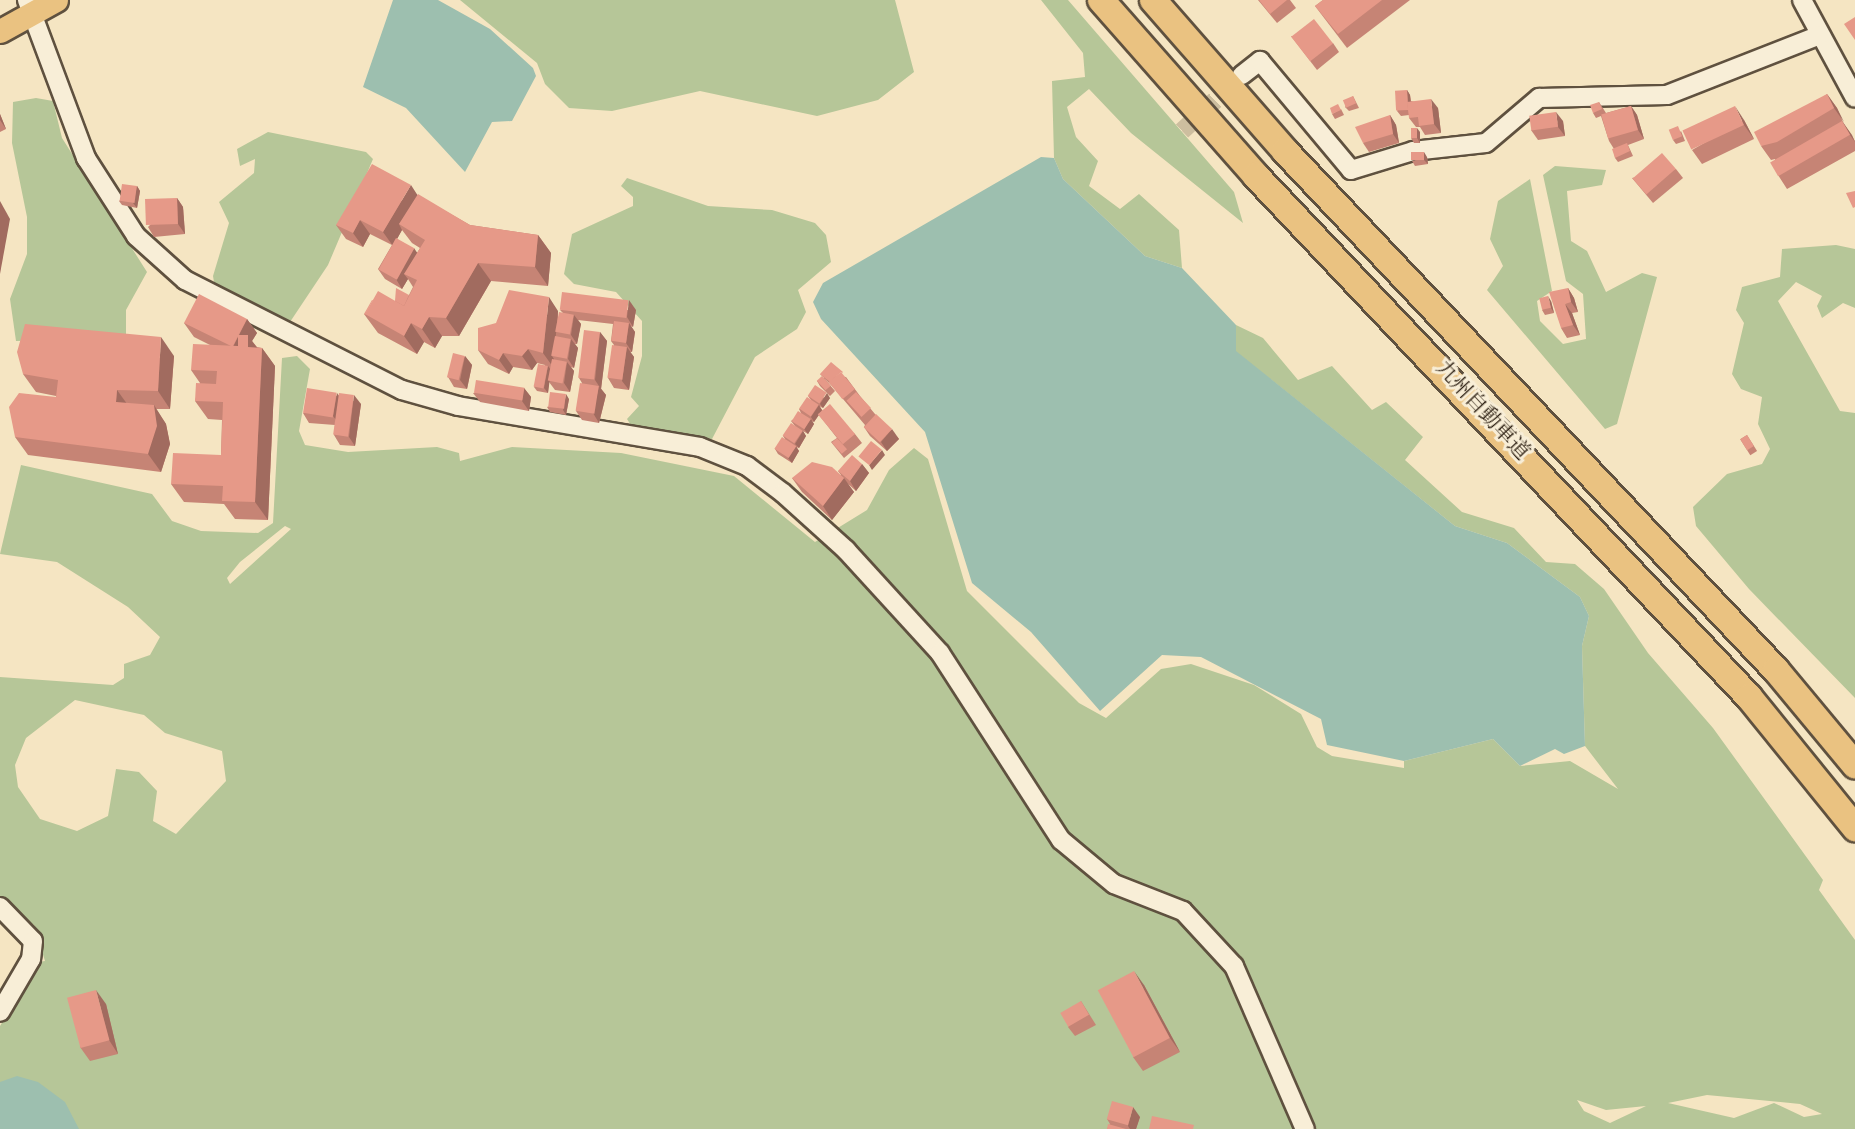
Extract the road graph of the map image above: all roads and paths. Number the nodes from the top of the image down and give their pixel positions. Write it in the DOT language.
graph roads {
  1 [pos="56,0"];
  2 [pos="1101,0"];
  3 [pos="1153,0"];
  4 [pos="1802,0"];
  5 [pos="28,7"];
  6 [pos="0,31"];
  7 [pos="1820,35"];
  8 [pos="1242,75"];
  9 [pos="1855,98"];
  10 [pos="1855,765"];
  11 [pos="1855,828"];
  12 [pos="0,907"];
  13 [pos="0,1012"];
  14 [pos="1305,1129"];
  1 -- 5 [label="main road"];
  2 -- 11 [label="highway, 九州自動車道"];
  3 -- 10 [label="highway, 九州自動車道"];
  4 -- 7 [label="street"];
  5 -- 6 [label="main road"];
  5 -- 14 [label="street"];
  7 -- 8 [label="street"];
  7 -- 9 [label="street"];
  12 -- 13 [label="street"];
}
